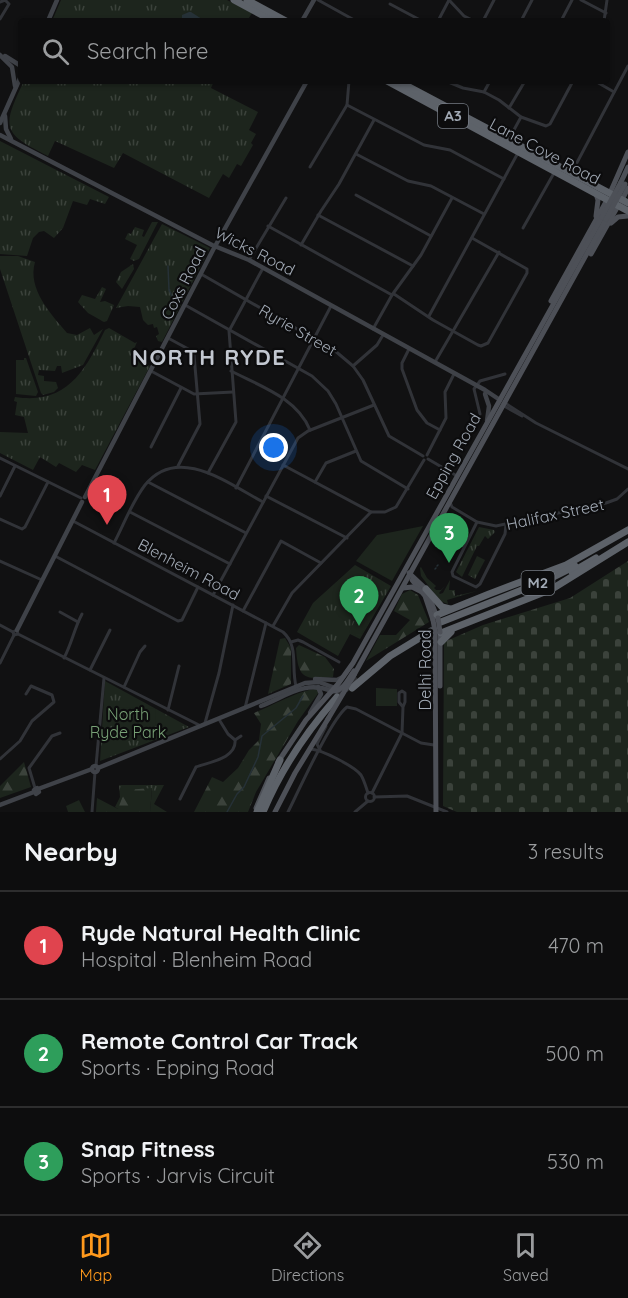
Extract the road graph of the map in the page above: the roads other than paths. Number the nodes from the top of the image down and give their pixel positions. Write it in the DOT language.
graph roads {
  1 [pos="57,0"];
  2 [pos="235,0"];
  3 [pos="247,0"];
  4 [pos="316,0"];
  5 [pos="449,0"];
  6 [pos="494,0"];
  7 [pos="532,0"];
  8 [pos="572,0"];
  9 [pos="581,0"];
  10 [pos="607,0"];
  11 [pos="0,2"];
  12 [pos="390,4"];
  13 [pos="606,13"];
  14 [pos="49,18"];
  15 [pos="268,18"];
  16 [pos="280,18"];
  17 [pos="304,18"];
  18 [pos="350,18"];
  19 [pos="416,18"];
  20 [pos="440,18"];
  21 [pos="468,18"];
  22 [pos="485,18"];
  23 [pos="523,18"];
  24 [pos="563,18"];
  25 [pos="605,18"];
  26 [pos="0,19"];
  27 [pos="2,56"];
  28 [pos="18,65"];
  29 [pos="628,66"];
  30 [pos="18,83"];
  31 [pos="305,84"];
  32 [pos="349,84"];
  33 [pos="393,84"];
  34 [pos="407,84"];
  35 [pos="454,84"];
  36 [pos="488,84"];
  37 [pos="523,84"];
  38 [pos="571,84"];
  39 [pos="600,84"];
  40 [pos="16,88"];
  41 [pos="484,92"];
  42 [pos="614,92"];
  43 [pos="347,105"];
  44 [pos="509,108"];
  45 [pos="5,112"];
  46 [pos="521,117"];
  47 [pos="375,119"];
  48 [pos="0,123"];
  49 [pos="0,136"];
  50 [pos="508,140"];
  51 [pos="16,144"];
  52 [pos="520,150"];
  53 [pos="628,152"];
  54 [pos="356,154"];
  55 [pos="310,167"];
  56 [pos="628,167"];
  57 [pos="555,172"];
  58 [pos="571,174"];
  59 [pos="628,177"];
  60 [pos="504,178"];
  61 [pos="622,184"];
  62 [pos="596,194"];
  63 [pos="607,194"];
  64 [pos="356,195"];
  65 [pos="286,198"];
  66 [pos="452,198"];
  67 [pos="625,201"];
  68 [pos="628,211"];
  69 [pos="484,214"];
  70 [pos="318,215"];
  71 [pos="628,216"];
  72 [pos="605,217"];
  73 [pos="596,220"];
  74 [pos="268,226"];
  75 [pos="607,226"];
  76 [pos="523,228"];
  77 [pos="431,236"];
  78 [pos="472,238"];
  79 [pos="301,245"];
  80 [pos="216,246"];
  81 [pos="499,252"];
  82 [pos="249,261"];
  83 [pos="413,266"];
  84 [pos="263,268"];
  85 [pos="201,274"];
  86 [pos="393,295"];
  87 [pos="246,300"];
  88 [pos="185,305"];
  89 [pos="331,306"];
  90 [pos="429,316"];
  91 [pos="547,324"];
  92 [pos="373,329"];
  93 [pos="229,331"];
  94 [pos="452,331"];
  95 [pos="383,335"];
  96 [pos="168,338"];
  97 [pos="315,338"];
  98 [pos="532,343"];
  99 [pos="409,349"];
  100 [pos="434,363"];
  101 [pos="353,366"];
  102 [pos="299,368"];
  103 [pos="152,371"];
  104 [pos="231,371"];
  105 [pos="454,374"];
  106 [pos="505,374"];
  107 [pos="181,388"];
  108 [pos="479,388"];
  109 [pos="233,392"];
  110 [pos="485,394"];
  111 [pos="198,395"];
  112 [pos="283,398"];
  113 [pos="501,403"];
  114 [pos="375,404"];
  115 [pos="480,414"];
  116 [pos="342,417"];
  117 [pos="486,424"];
  118 [pos="310,430"];
  119 [pos="440,430"];
  120 [pos="151,447"];
  121 [pos="356,451"];
  122 [pos="0,458"];
  123 [pos="425,458"];
  124 [pos="15,465"];
  125 [pos="283,465"];
  126 [pos="178,466"];
  127 [pos="628,469"];
  128 [pos="208,473"];
  129 [pos="458,476"];
  130 [pos="48,482"];
  131 [pos="148,482"];
  132 [pos="315,482"];
  133 [pos="236,488"];
  134 [pos="408,489"];
  135 [pos="628,489"];
  136 [pos="0,496"];
  137 [pos="266,496"];
  138 [pos="82,499"];
  139 [pos="449,501"];
  140 [pos="263,502"];
  141 [pos="130,512"];
  142 [pos="371,513"];
  143 [pos="0,519"];
  144 [pos="73,521"];
  145 [pos="477,522"];
  146 [pos="506,525"];
  147 [pos="246,533"];
  148 [pos="628,534"];
  149 [pos="347,538"];
  150 [pos="628,542"];
  151 [pos="114,543"];
  152 [pos="55,556"];
  153 [pos="419,558"];
  154 [pos="0,561"];
  155 [pos="321,563"];
  156 [pos="230,564"];
  157 [pos="407,574"];
  158 [pos="42,580"];
  159 [pos="198,587"];
  160 [pos="403,588"];
  161 [pos="423,588"];
  162 [pos="213,595"];
  163 [pos="233,605"];
  164 [pos="450,609"];
  165 [pos="243,610"];
  166 [pos="60,612"];
  167 [pos="82,614"];
  168 [pos="475,620"];
  169 [pos="78,622"];
  170 [pos="266,623"];
  171 [pos="0,625"];
  172 [pos="273,626"];
  173 [pos="437,626"];
  174 [pos="110,630"];
  175 [pos="15,633"];
  176 [pos="291,642"];
  177 [pos="441,642"];
  178 [pos="145,646"];
  179 [pos="64,658"];
  180 [pos="363,658"];
  181 [pos="339,662"];
  182 [pos="0,663"];
  183 [pos="179,666"];
  184 [pos="90,670"];
  185 [pos="356,676"];
  186 [pos="104,678"];
  187 [pos="348,682"];
  188 [pos="305,683"];
  189 [pos="316,686"];
  190 [pos="124,688"];
  191 [pos="297,688"];
  192 [pos="337,692"];
  193 [pos="26,694"];
  194 [pos="54,699"];
  195 [pos="59,699"];
  196 [pos="248,700"];
  197 [pos="253,706"];
  198 [pos="403,707"];
  199 [pos="244,709"];
  200 [pos="168,710"];
  201 [pos="330,710"];
  202 [pos="208,716"];
  203 [pos="328,719"];
  204 [pos="306,720"];
  205 [pos="216,721"];
  206 [pos="191,722"];
  207 [pos="203,725"];
  208 [pos="190,730"];
  209 [pos="60,733"];
  210 [pos="402,733"];
  211 [pos="241,736"];
  212 [pos="235,740"];
  213 [pos="436,745"];
  214 [pos="309,750"];
  215 [pos="320,750"];
  216 [pos="0,759"];
  217 [pos="280,760"];
  218 [pos="95,769"];
  219 [pos="365,785"];
  220 [pos="375,785"];
  221 [pos="36,790"];
  222 [pos="371,794"];
  223 [pos="180,799"];
  224 [pos="368,801"];
  225 [pos="0,805"];
  226 [pos="436,809"];
  227 [pos="92,812"];
  228 [pos="256,812"];
  229 [pos="264,812"];
  230 [pos="275,812"];
  231 [pos="288,812"];
  232 [pos="355,812"];
  233 [pos="447,812"];
  1 -- 14 [label="main road"];
  2 -- 15 [label="highway"];
  3 -- 16 [label="highway"];
  4 -- 17 [label="main road"];
  4 -- 18 [label="street"];
  5 -- 20 [label="street"];
  5 -- 21 [label="street"];
  6 -- 22 [label="street"];
  7 -- 23 [label="street"];
  8 -- 24 [label="street"];
  9 -- 13 [label="street"];
  10 -- 13 [label="street"];
  11 -- 26 [label="street"];
  12 -- 19 [label="street"];
  13 -- 25 [label="street"];
  27 -- 28 [label="main road"];
  27 -- 40 [label="main road"];
  29 -- 42 [label="street"];
  30 -- 40 [label="main road"];
  31 -- 80 [label="main road, Coxs Road"];
  32 -- 43 [label="street"];
  33 -- 52 [label="highway, Lane Cove Road / A3"];
  34 -- 50 [label="highway, Lane Cove Road / A3"];
  35 -- 41 [label="street"];
  36 -- 41 [label="street"];
  37 -- 44 [label="street"];
  38 -- 46 [label="street"];
  39 -- 42 [label="street"];
  40 -- 45 [label="main road"];
  41 -- 44 [label="street"];
  42 -- 58 [label="street"];
  43 -- 47 [label="street"];
  43 -- 55 [label="street"];
  44 -- 46 [label="street"];
  45 -- 48 [label="main road"];
  45 -- 51 [label="main road"];
  46 -- 50 [label="street"];
  47 -- 54 [label="street"];
  47 -- 60 [label="street"];
  49 -- 51 [label="main road, Wicks Road"];
  50 -- 52 [label="highway, Lane Cove Road / A3"];
  51 -- 80 [label="main road, Wicks Road"];
  52 -- 57 [label="highway, Lane Cove Road / A3"];
  52 -- 58 [label="highway, Lane Cove Road / A3"];
  52 -- 60 [label="street"];
  53 -- 61 [label="main road"];
  54 -- 66 [label="street"];
  54 -- 70 [label="street"];
  56 -- 61 [label="main road, Epping Road"];
  57 -- 62 [label="highway, Lane Cove Road / A3"];
  57 -- 76 [label="street"];
  58 -- 63 [label="highway, Lane Cove Road / A3"];
  59 -- 61 [label="main road, Epping Road"];
  60 -- 69 [label="street"];
  61 -- 63 [label="main road"];
  61 -- 67 [label="main road"];
  61 -- 72 [label="main road, Epping Road, bridge"];
  62 -- 63 [label="highway, Lane Cove Road / A3"];
  62 -- 73 [label="main road"];
  63 -- 67 [label="highway, Lane Cove Road / A3"];
  63 -- 72 [label="main road"];
  64 -- 77 [label="street"];
  65 -- 74 [label="street"];
  66 -- 69 [label="street"];
  66 -- 77 [label="street"];
  67 -- 68 [label="highway, Lane Cove Road / A3"];
  67 -- 72 [label="main road"];
  69 -- 78 [label="street"];
  70 -- 79 [label="street"];
  70 -- 83 [label="street"];
  71 -- 75 [label="main road"];
  72 -- 73 [label="main road"];
  72 -- 75 [label="main road"];
  72 -- 91 [label="main road, Epping Road"];
  72 -- 98 [label="main road, Epping Road"];
  73 -- 98 [label="main road"];
  74 -- 79 [label="street"];
  74 -- 82 [label="street"];
  75 -- 91 [label="main road"];
  77 -- 83 [label="street"];
  78 -- 81 [label="street"];
  78 -- 90 [label="street"];
  79 -- 86 [label="street"];
  80 -- 82 [label="main road, Wicks Road"];
  80 -- 85 [label="main road, Coxs Road"];
  81 -- 94 [label="street"];
  81 -- 94 [label="street"];
  82 -- 84 [label="main road, Wicks Road"];
  83 -- 86 [label="street"];
  84 -- 87 [label="street"];
  84 -- 89 [label="main road, Wicks Road"];
  85 -- 87 [label="street, Ryrie Street"];
  85 -- 88 [label="main road, Coxs Road"];
  86 -- 90 [label="street"];
  86 -- 92 [label="street"];
  87 -- 93 [label="street"];
  87 -- 97 [label="street, Ryrie Street"];
  88 -- 93 [label="street"];
  88 -- 96 [label="main road, Coxs Road"];
  89 -- 92 [label="main road, Wicks Road"];
  89 -- 97 [label="street"];
  90 -- 94 [label="street"];
  91 -- 113 [label="main road, Epping Road"];
  92 -- 95 [label="main road, Wicks Road"];
  93 -- 102 [label="street"];
  93 -- 104 [label="street"];
  94 -- 100 [label="street"];
  95 -- 99 [label="main road, Wicks Road"];
  95 -- 101 [label="street"];
  96 -- 103 [label="main road, Coxs Road"];
  96 -- 111 [label="street"];
  97 -- 101 [label="street, Ryrie Street"];
  97 -- 102 [label="street"];
  98 -- 113 [label="main road, Epping Road"];
  99 -- 100 [label="main road, Wicks Road"];
  99 -- 119 [label="street"];
  100 -- 105 [label="main road, Wicks Road"];
  101 -- 114 [label="street, Ryrie Street"];
  102 -- 112 [label="street"];
  102 -- 116 [label="street"];
  103 -- 107 [label="street"];
  103 -- 138 [label="main road, Coxs Road"];
  104 -- 109 [label="street"];
  104 -- 112 [label="street"];
  105 -- 108 [label="main road, Wicks Road"];
  105 -- 119 [label="street"];
  106 -- 108 [label="street"];
  107 -- 111 [label="street"];
  107 -- 120 [label="street"];
  108 -- 110 [label="main road, Wicks Road"];
  108 -- 113 [label="main road, Wicks Road"];
  108 -- 115 [label="street"];
  109 -- 111 [label="street"];
  109 -- 128 [label="street"];
  110 -- 113 [label="main road, Wicks Road"];
  110 -- 117 [label="main road"];
  111 -- 126 [label="street"];
  112 -- 118 [label="street"];
  112 -- 133 [label="street"];
  113 -- 117 [label="main road, Epping Road"];
  113 -- 127 [label="street, Wicks Road"];
  113 -- 139 [label="main road, Epping Road"];
  114 -- 116 [label="street"];
  114 -- 123 [label="street, Ryrie Street"];
  116 -- 118 [label="street"];
  116 -- 121 [label="street"];
  117 -- 129 [label="main road, Epping Road"];
  118 -- 125 [label="street"];
  119 -- 123 [label="street"];
  121 -- 132 [label="street"];
  121 -- 134 [label="street"];
  122 -- 124 [label="street"];
  123 -- 129 [label="street, Ryrie Street"];
  123 -- 134 [label="street"];
  124 -- 130 [label="street"];
  124 -- 136 [label="street"];
  125 -- 132 [label="street"];
  125 -- 137 [label="street"];
  126 -- 128 [label="street"];
  126 -- 131 [label="street"];
  128 -- 133 [label="street"];
  129 -- 157 [label="main road, Epping Road"];
  130 -- 138 [label="street"];
  130 -- 143 [label="street"];
  131 -- 141 [label="street"];
  131 -- 147 [label="street"];
  132 -- 142 [label="street"];
  133 -- 140 [label="street"];
  134 -- 142 [label="street"];
  135 -- 146 [label="street, Halifax Street"];
  137 -- 140 [label="street"];
  137 -- 149 [label="street"];
  138 -- 144 [label="main road, Coxs Road"];
  139 -- 145 [label="street, Halifax Street"];
  139 -- 153 [label="main road, Epping Road"];
  140 -- 147 [label="street"];
  141 -- 151 [label="street"];
  141 -- 156 [label="street"];
  142 -- 149 [label="street"];
  144 -- 151 [label="street, Blenheim Road"];
  144 -- 152 [label="main road, Coxs Road"];
  145 -- 146 [label="street, Halifax Street"];
  145 -- 146 [label="street"];
  147 -- 156 [label="street"];
  148 -- 164 [label="highway"];
  148 -- 173 [label="highway, M2"];
  149 -- 155 [label="street"];
  150 -- 168 [label="highway"];
  151 -- 159 [label="street, Blenheim Road"];
  152 -- 158 [label="main road, Coxs Road"];
  152 -- 159 [label="street"];
  153 -- 157 [label="main road, Epping Road"];
  153 -- 161 [label="main road"];
  154 -- 158 [label="street"];
  155 -- 165 [label="street"];
  155 -- 172 [label="street"];
  156 -- 162 [label="street"];
  157 -- 160 [label="main road, Epping Road"];
  157 -- 161 [label="main road, Delhi Road"];
  157 -- 161 [label="main road, Delhi Road"];
  157 -- 187 [label="main road, Epping Road"];
  158 -- 175 [label="main road, Coxs Road"];
  159 -- 162 [label="street, Blenheim Road"];
  160 -- 161 [label="main road"];
  160 -- 180 [label="main road, Epping Road"];
  161 -- 164 [label="highway"];
  161 -- 173 [label="main road, Delhi Road"];
  162 -- 163 [label="street, Blenheim Road"];
  163 -- 165 [label="street, Blenheim Road"];
  163 -- 202 [label="street"];
  164 -- 173 [label="highway"];
  165 -- 170 [label="street, Blenheim Road"];
  166 -- 169 [label="street"];
  167 -- 169 [label="street"];
  168 -- 173 [label="highway"];
  168 -- 177 [label="highway"];
  169 -- 179 [label="street"];
  170 -- 172 [label="street, Blenheim Road"];
  170 -- 196 [label="street"];
  171 -- 175 [label="street"];
  172 -- 176 [label="street, Blenheim Road"];
  173 -- 177 [label="main road, Delhi Road"];
  173 -- 185 [label="highway, M2"];
  173 -- 187 [label="highway, M2"];
  173 -- 213 [label="main road, Delhi Road"];
  174 -- 184 [label="street"];
  175 -- 179 [label="street"];
  175 -- 182 [label="street, Coxs Road"];
  176 -- 181 [label="street, Blenheim Road"];
  176 -- 191 [label="street"];
  177 -- 213 [label="main road, Delhi Road"];
  178 -- 190 [label="street"];
  179 -- 184 [label="street"];
  180 -- 185 [label="main road, Epping Road"];
  180 -- 187 [label="main road"];
  183 -- 200 [label="street"];
  184 -- 186 [label="street"];
  185 -- 192 [label="main road, Epping Road, bridge"];
  186 -- 190 [label="street"];
  186 -- 218 [label="street"];
  187 -- 188 [label="main road"];
  187 -- 192 [label="main road, bridge"];
  188 -- 191 [label="main road"];
  188 -- 192 [label="main road"];
  189 -- 191 [label="main road"];
  189 -- 192 [label="main road"];
  189 -- 204 [label="main road"];
  190 -- 200 [label="street"];
  191 -- 197 [label="main road"];
  191 -- 205 [label="main road"];
  192 -- 203 [label="main road, Epping Road, bridge"];
  192 -- 204 [label="main road, Epping Road"];
  192 -- 229 [label="highway"];
  193 -- 194 [label="street"];
  194 -- 195 [label="street"];
  194 -- 216 [label="street"];
  196 -- 197 [label="street"];
  196 -- 199 [label="street"];
  197 -- 199 [label="main road"];
  198 -- 198 [label="street"];
  198 -- 210 [label="street"];
  199 -- 205 [label="main road"];
  200 -- 206 [label="street"];
  201 -- 229 [label="highway"];
  202 -- 205 [label="street"];
  202 -- 207 [label="street"];
  203 -- 214 [label="main road, Epping Road"];
  203 -- 215 [label="street"];
  204 -- 217 [label="main road, Epping Road"];
  205 -- 207 [label="main road"];
  205 -- 208 [label="main road"];
  205 -- 212 [label="street"];
  206 -- 207 [label="street"];
  206 -- 208 [label="street"];
  207 -- 208 [label="main road"];
  208 -- 218 [label="main road"];
  209 -- 221 [label="street"];
  210 -- 213 [label="street"];
  210 -- 215 [label="street"];
  210 -- 220 [label="street"];
  211 -- 212 [label="street"];
  212 -- 223 [label="street"];
  213 -- 226 [label="main road, Delhi Road"];
  214 -- 215 [label="street"];
  214 -- 230 [label="main road, Epping Road"];
  215 -- 219 [label="street"];
  215 -- 231 [label="street"];
  217 -- 228 [label="highway"];
  218 -- 221 [label="main road"];
  218 -- 227 [label="street"];
  219 -- 220 [label="street"];
  219 -- 222 [label="street"];
  220 -- 222 [label="street"];
  221 -- 225 [label="main road"];
  222 -- 224 [label="street"];
  222 -- 224 [label="street"];
  222 -- 226 [label="street"];
  224 -- 232 [label="street"];
  226 -- 233 [label="street"];
}
